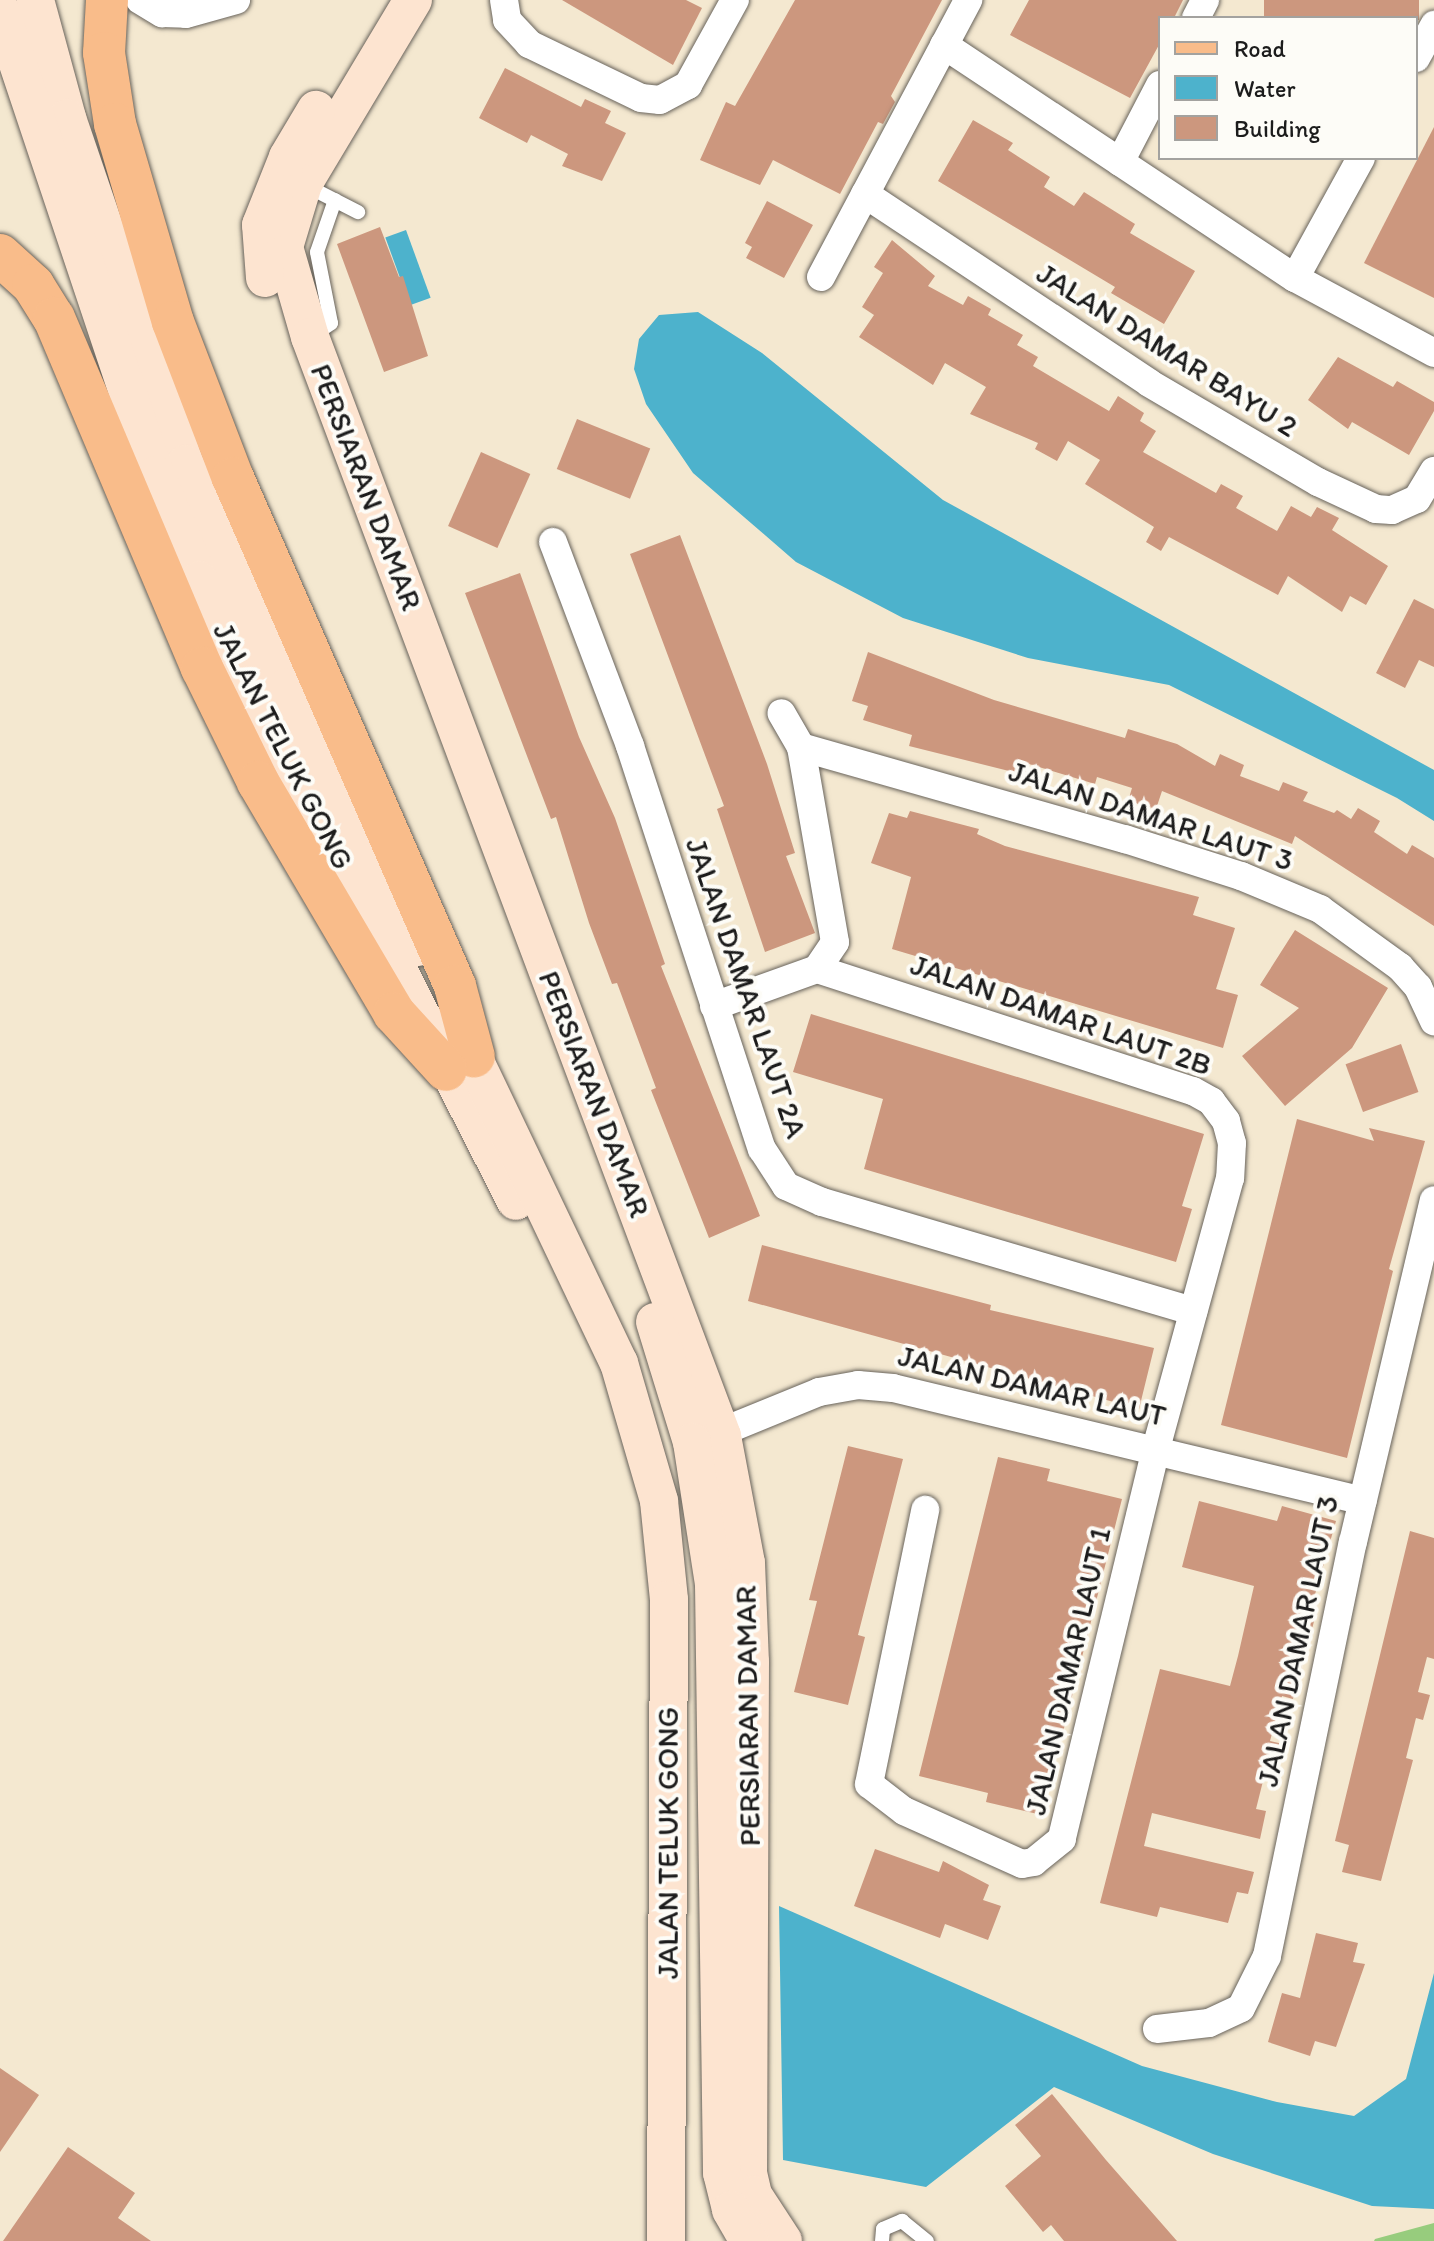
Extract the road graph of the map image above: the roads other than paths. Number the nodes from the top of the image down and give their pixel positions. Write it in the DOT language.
graph roads {
  1 [pos="35,0"];
  2 [pos="107,0"];
  3 [pos="140,0"];
  4 [pos="236,0"];
  5 [pos="385,0"];
  6 [pos="413,0"];
  7 [pos="504,0"];
  8 [pos="735,0"];
  9 [pos="968,0"];
  10 [pos="0,10"];
  11 [pos="1434,25"];
  12 [pos="944,45"];
  13 [pos="1418,54"];
  14 [pos="1158,89"];
  15 [pos="1360,160"];
  16 [pos="1120,162"];
  17 [pos="319,192"];
  18 [pos="865,194"];
  19 [pos="358,212"];
  20 [pos="0,255"];
  21 [pos="821,277"];
  22 [pos="1295,278"];
  23 [pos="1434,353"];
  24 [pos="1434,471"];
  25 [pos="553,542"];
  26 [pos="273,694"];
  27 [pos="781,713"];
  28 [pos="801,747"];
  29 [pos="817,969"];
  30 [pos="714,1006"];
  31 [pos="1434,1022"];
  32 [pos="460,1063"];
  33 [pos="1434,1200"];
  34 [pos="1193,1311"];
  35 [pos="707,1439"];
  36 [pos="1156,1449"];
  37 [pos="1363,1501"];
  38 [pos="925,1510"];
  39 [pos="1157,2029"];
  40 [pos="666,2241"];
  41 [pos="749,2241"];
  42 [pos="783,2241"];
  43 [pos="882,2241"];
  44 [pos="927,2241"];
  1 -- 26 [label="street, JALAN TELUK GONG"];
  2 -- 32 [label="main road"];
  3 -- 4 [label="street"];
  5 -- 35 [label="street, PERSIARAN DAMAR"];
  6 -- 17 [label="street, PERSIARAN DAMAR"];
  7 -- 8 [label="street"];
  9 -- 12 [label="street"];
  10 -- 26 [label="street, JALAN TELUK GONG"];
  11 -- 13 [label="street"];
  12 -- 16 [label="street"];
  12 -- 18 [label="street"];
  14 -- 16 [label="street"];
  15 -- 22 [label="street"];
  16 -- 22 [label="street"];
  17 -- 19 [label="lane"];
  17 -- 35 [label="street, PERSIARAN DAMAR"];
  18 -- 21 [label="street"];
  18 -- 24 [label="street, JALAN DAMAR BAYU 2"];
  20 -- 32 [label="main road"];
  22 -- 23 [label="street"];
  25 -- 30 [label="street, JALAN DAMAR LAUT 2A"];
  26 -- 32 [label="street, JALAN TELUK GONG"];
  27 -- 28 [label="street"];
  28 -- 29 [label="street"];
  28 -- 31 [label="street, JALAN DAMAR LAUT 3"];
  29 -- 30 [label="street"];
  29 -- 34 [label="street, JALAN DAMAR LAUT 2B"];
  30 -- 34 [label="street, JALAN DAMAR LAUT 2A"];
  32 -- 40 [label="street, JALAN TELUK GONG"];
  33 -- 37 [label="street, JALAN DAMAR LAUT 3"];
  34 -- 36 [label="street, JALAN DAMAR LAUT 2B"];
  35 -- 36 [label="street, JALAN DAMAR LAUT"];
  35 -- 41 [label="street, PERSIARAN DAMAR"];
  35 -- 42 [label="street, PERSIARAN DAMAR"];
  36 -- 37 [label="street, JALAN DAMAR LAUT"];
  36 -- 38 [label="street, JALAN DAMAR LAUT 1"];
  37 -- 39 [label="street, JALAN DAMAR LAUT 3"];
  43 -- 44 [label="lane"];
}
